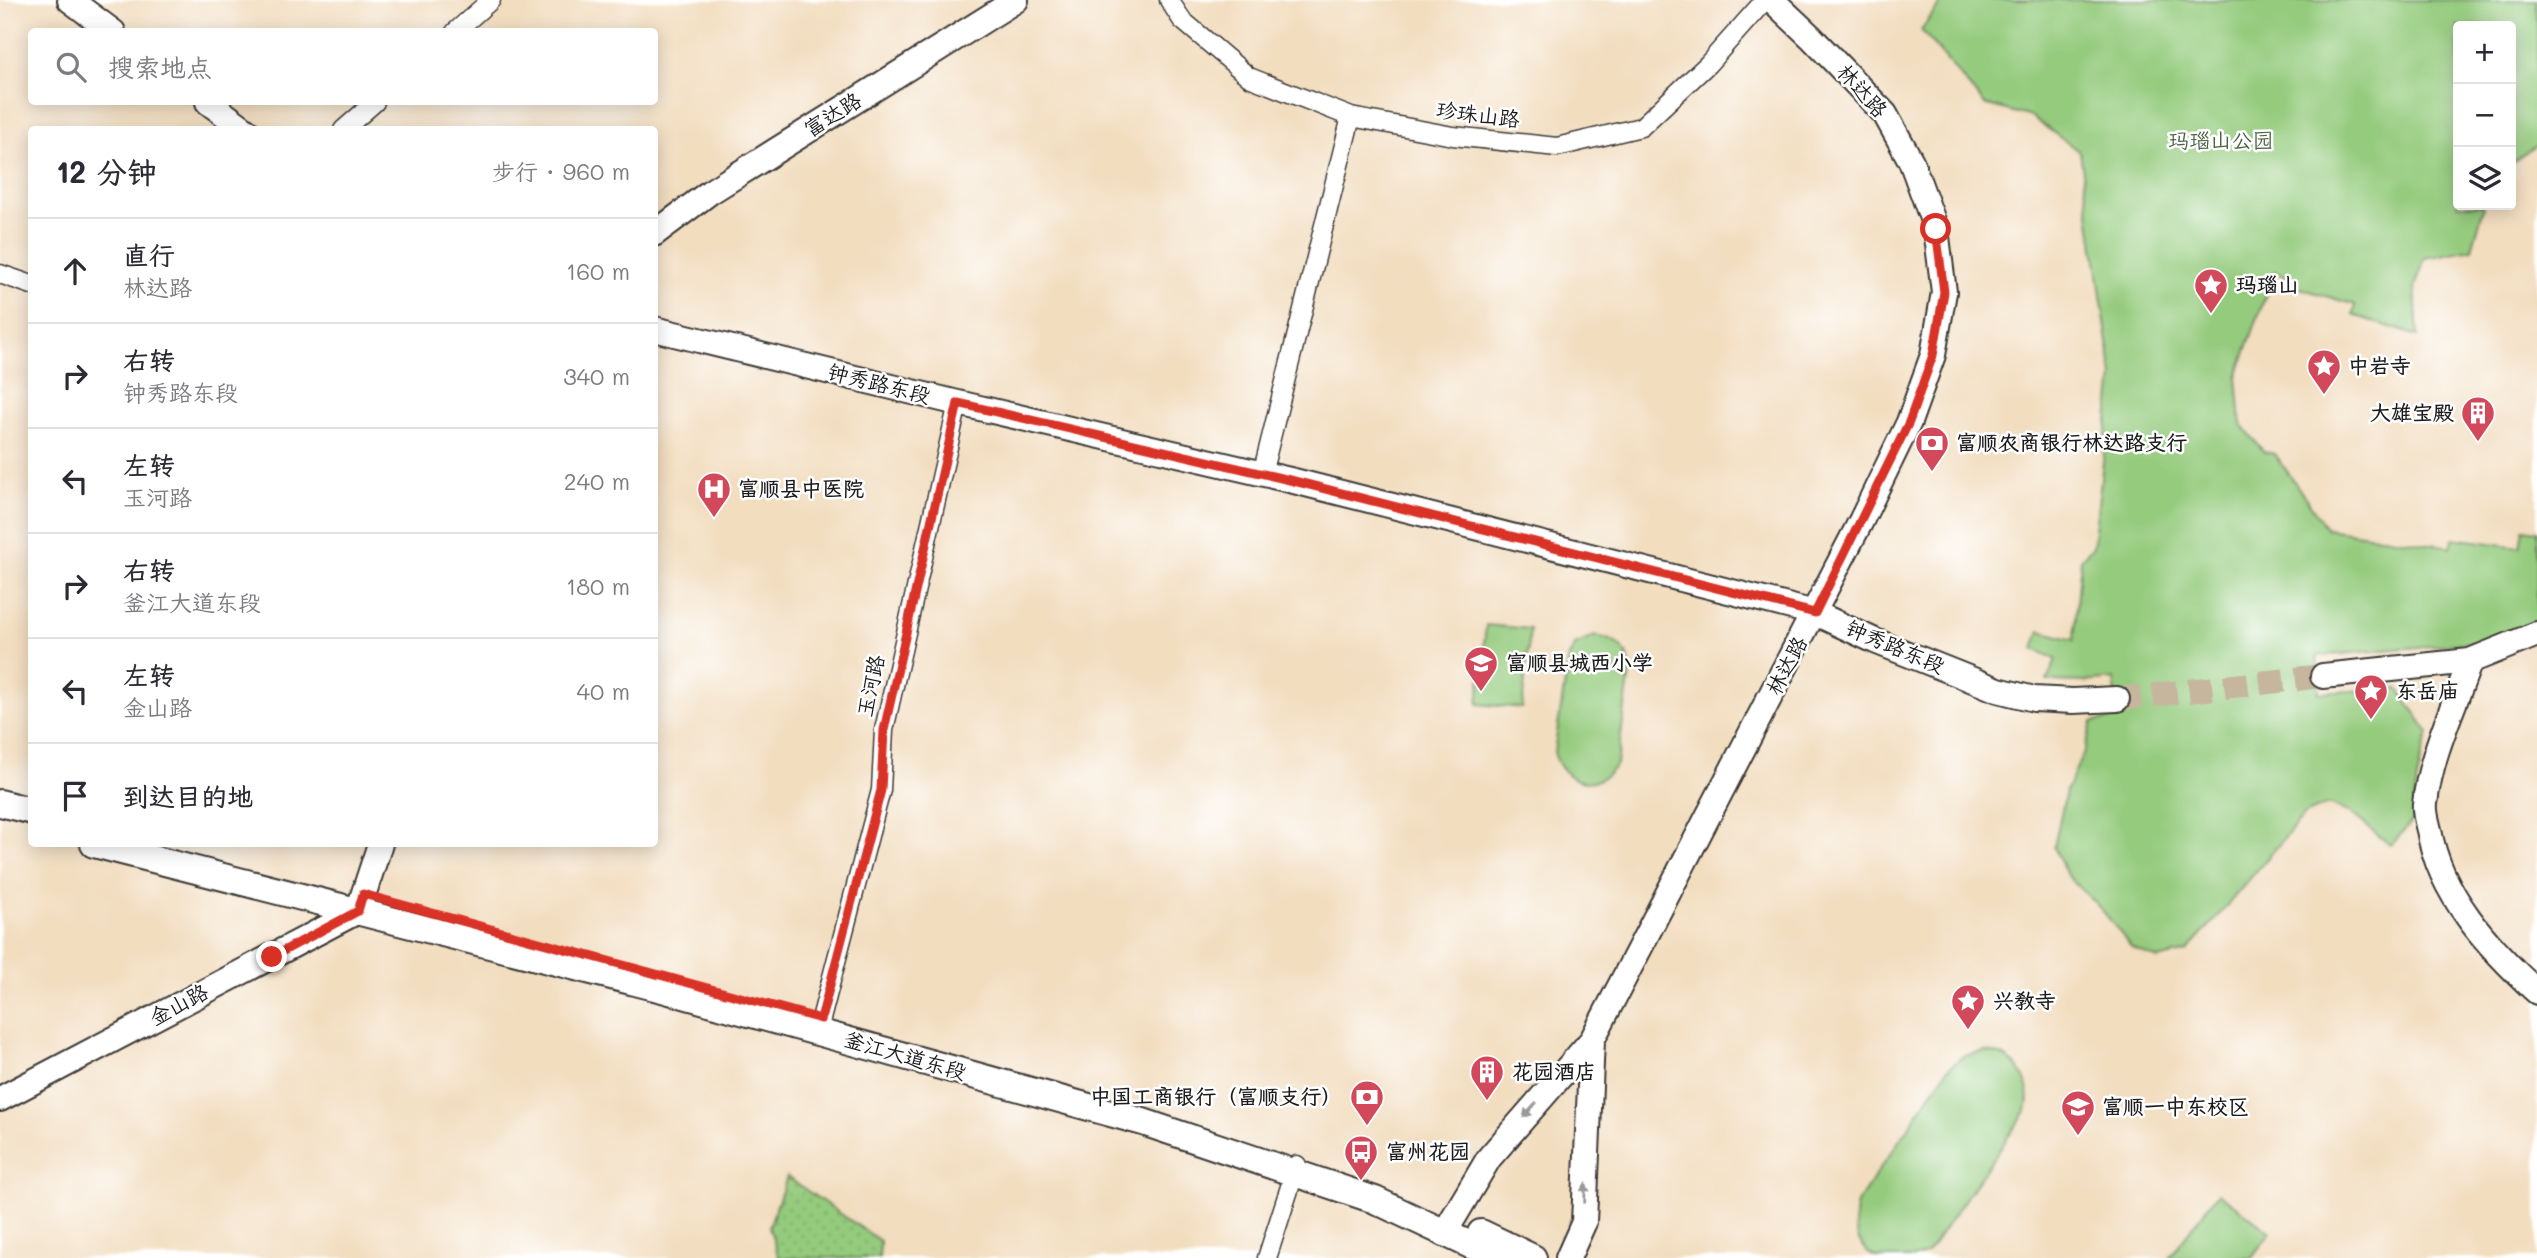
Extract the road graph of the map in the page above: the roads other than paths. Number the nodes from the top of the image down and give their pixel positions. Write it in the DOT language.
graph roads {
  1 [pos="70,0"];
  2 [pos="491,0"];
  3 [pos="1016,0"];
  4 [pos="1169,0"];
  5 [pos="1765,0"];
  6 [pos="1772,0"];
  7 [pos="108,28"];
  8 [pos="460,28"];
  9 [pos="212,105"];
  10 [pos="372,105"];
  11 [pos="1351,117"];
  12 [pos="241,126"];
  13 [pos="348,126"];
  14 [pos="658,231"];
  15 [pos="0,274"];
  16 [pos="28,284"];
  17 [pos="658,330"];
  18 [pos="958,403"];
  19 [pos="1262,474"];
  20 [pos="1815,613"];
  21 [pos="2537,634"];
  22 [pos="2470,661"];
  23 [pos="2323,676"];
  24 [pos="2117,699"];
  25 [pos="0,803"];
  26 [pos="28,810"];
  27 [pos="0,819"];
  28 [pos="28,826"];
  29 [pos="108,847"];
  30 [pos="169,847"];
  31 [pos="379,847"];
  32 [pos="361,903"];
  33 [pos="2537,992"];
  34 [pos="821,1019"];
  35 [pos="1592,1040"];
  36 [pos="0,1099"];
  37 [pos="1296,1167"];
  38 [pos="1448,1225"];
  39 [pos="1267,1258"];
  40 [pos="1498,1258"];
  41 [pos="1533,1258"];
  42 [pos="1568,1258"];
  1 -- 7 [label="street"];
  2 -- 8 [label="street"];
  3 -- 14 [label="street, 富达路"];
  4 -- 11 [label="street, 珍珠山路"];
  5 -- 11 [label="street, 珍珠山路"];
  6 -- 20 [label="street, 林达路"];
  9 -- 12 [label="street"];
  10 -- 13 [label="street"];
  11 -- 19 [label="street"];
  15 -- 16 [label="street"];
  17 -- 18 [label="street, 钟秀路东段"];
  18 -- 19 [label="street, 钟秀路东段"];
  18 -- 34 [label="street, 玉河路"];
  19 -- 20 [label="street, 钟秀路东段"];
  20 -- 24 [label="street, 钟秀路东段"];
  20 -- 35 [label="street, 林达路"];
  21 -- 22 [label="street"];
  22 -- 23 [label="street"];
  22 -- 33 [label="street"];
  25 -- 26 [label="main road"];
  27 -- 28 [label="main road"];
  29 -- 32 [label="main road, 釜江大道东段"];
  30 -- 32 [label="main road, 釜江大道东段"];
  31 -- 32 [label="street"];
  32 -- 34 [label="main road, 釜江大道东段"];
  32 -- 36 [label="street, 金山路"];
  32 -- 37 [label="main road, 釜江大道东段"];
  34 -- 37 [label="main road, 釜江大道东段"];
  35 -- 38 [label="street, one-way"];
  42 -- 35 [label="street, one-way"];
  37 -- 38 [label="main road, 釜江大道东段"];
  37 -- 39 [label="street"];
  38 -- 40 [label="main road, 釜江大道东段"];
  38 -- 41 [label="main road, 釜江大道东段"];
}
